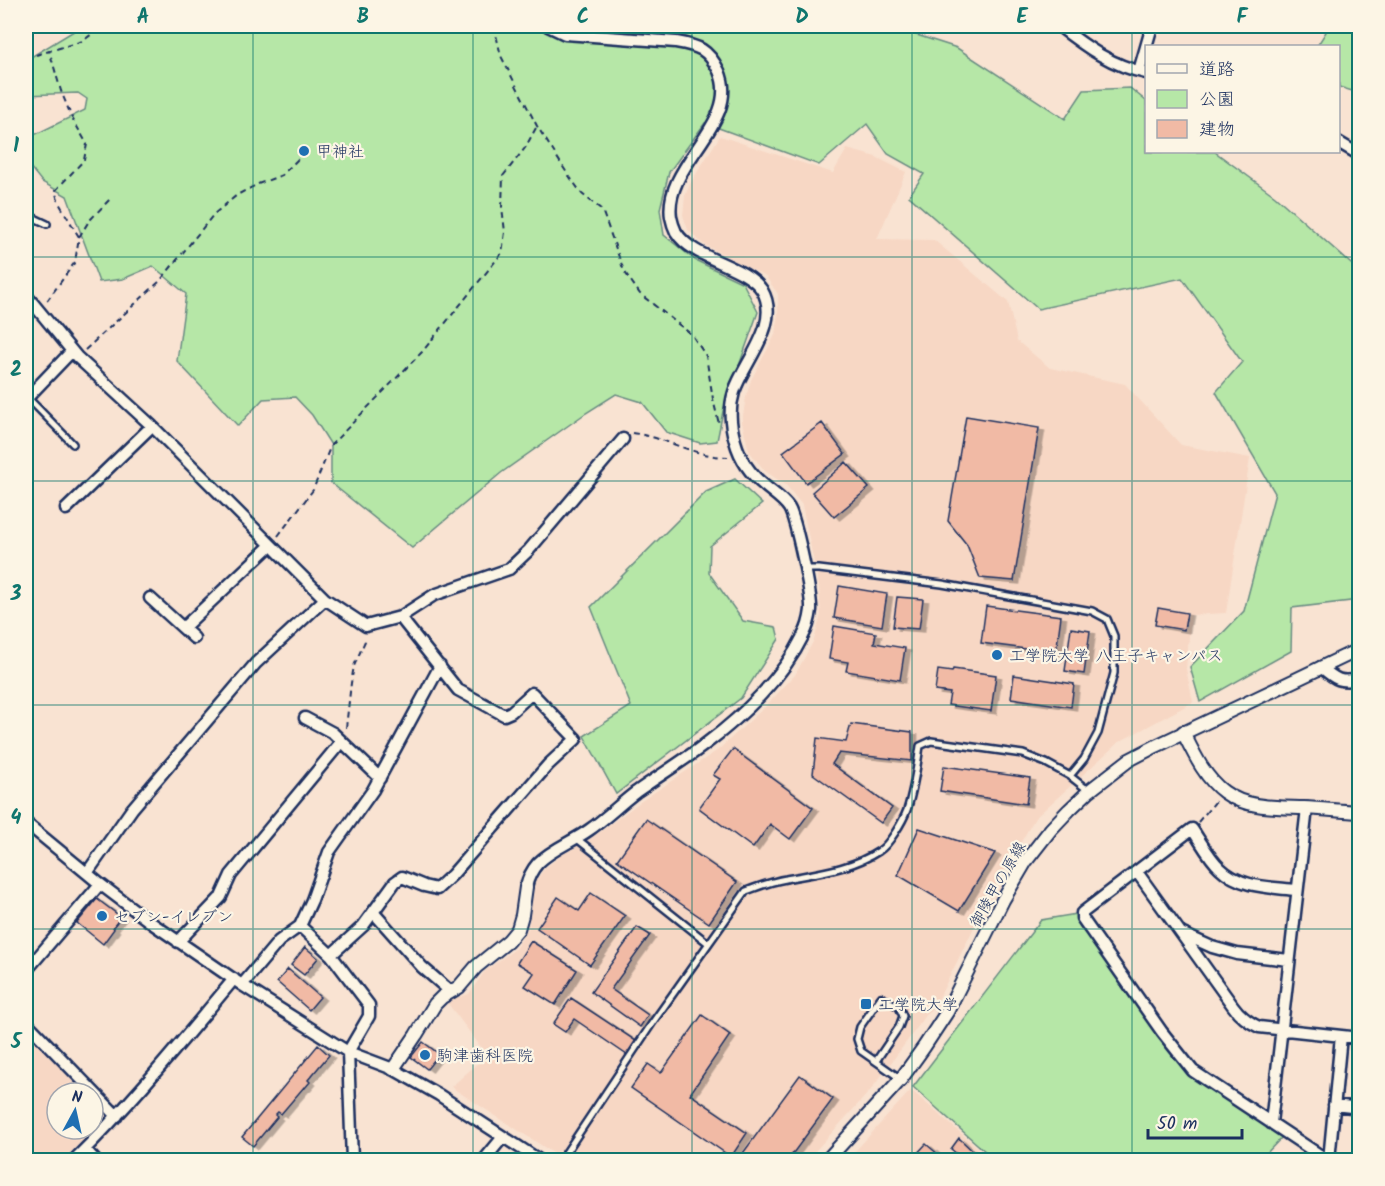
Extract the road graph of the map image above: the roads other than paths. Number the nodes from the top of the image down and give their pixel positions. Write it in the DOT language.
graph roads {
  1 [pos="548,26"];
  2 [pos="1059,26"];
  3 [pos="1152,26"];
  4 [pos="1148,45"];
  5 [pos="1143,72"];
  6 [pos="1340,143"];
  7 [pos="1359,154"];
  8 [pos="26,214"];
  9 [pos="47,224"];
  10 [pos="26,295"];
  11 [pos="74,354"];
  12 [pos="26,398"];
  13 [pos="152,426"];
  14 [pos="622,439"];
  15 [pos="73,444"];
  16 [pos="66,509"];
  17 [pos="271,545"];
  18 [pos="804,569"];
  19 [pos="150,598"];
  20 [pos="326,599"];
  21 [pos="400,617"];
  22 [pos="183,628"];
  23 [pos="194,638"];
  24 [pos="1359,649"];
  25 [pos="440,666"];
  26 [pos="1321,667"];
  27 [pos="1359,679"];
  28 [pos="305,718"];
  29 [pos="1183,732"];
  30 [pos="341,742"];
  31 [pos="1071,776"];
  32 [pos="380,778"];
  33 [pos="1089,791"];
  34 [pos="1307,808"];
  35 [pos="1359,812"];
  36 [pos="26,824"];
  37 [pos="576,838"];
  38 [pos="1137,872"];
  39 [pos="87,873"];
  40 [pos="100,884"];
  41 [pos="526,887"];
  42 [pos="1296,890"];
  43 [pos="373,912"];
  44 [pos="300,926"];
  45 [pos="1181,933"];
  46 [pos="178,942"];
  47 [pos="708,943"];
  48 [pos="331,955"];
  49 [pos="1289,960"];
  50 [pos="26,971"];
  51 [pos="238,982"];
  52 [pos="451,992"];
  53 [pos="26,1022"];
  54 [pos="1283,1030"];
  55 [pos="1341,1036"];
  56 [pos="1359,1038"];
  57 [pos="348,1052"];
  58 [pos="876,1061"];
  59 [pos="393,1070"];
  60 [pos="901,1079"];
  61 [pos="1334,1105"];
  62 [pos="1359,1108"];
  63 [pos="117,1116"];
  64 [pos="1271,1123"];
  65 [pos="503,1137"];
  66 [pos="86,1149"];
  67 [pos="74,1161"];
  68 [pos="94,1161"];
  69 [pos="352,1161"];
  70 [pos="484,1161"];
  71 [pos="539,1161"];
  72 [pos="561,1161"];
  73 [pos="827,1161"];
  74 [pos="1328,1161"];
  1 -- 18 [label="street"];
  2 -- 5 [label="street"];
  3 -- 4 [label="street"];
  6 -- 7 [label="street"];
  8 -- 9 [label="lane"];
  10 -- 11 [label="street"];
  11 -- 12 [label="street"];
  11 -- 13 [label="street"];
  12 -- 15 [label="lane"];
  13 -- 16 [label="street"];
  13 -- 17 [label="street"];
  14 -- 21 [label="street"];
  17 -- 20 [label="street"];
  17 -- 22 [label="street"];
  18 -- 31 [label="lane"];
  18 -- 37 [label="street"];
  19 -- 22 [label="street"];
  20 -- 21 [label="street"];
  20 -- 39 [label="street"];
  21 -- 25 [label="street"];
  22 -- 23 [label="street"];
  24 -- 26 [label="street, 御陵甲の原線"];
  25 -- 32 [label="street"];
  25 -- 43 [label="street"];
  26 -- 27 [label="street"];
  26 -- 29 [label="street, 御陵甲の原線"];
  28 -- 30 [label="street"];
  29 -- 33 [label="street, 御陵甲の原線"];
  29 -- 34 [label="street"];
  30 -- 32 [label="street"];
  30 -- 46 [label="street"];
  31 -- 33 [label="lane"];
  31 -- 47 [label="lane"];
  32 -- 44 [label="street"];
  33 -- 60 [label="street, 御陵甲の原線"];
  34 -- 35 [label="street"];
  34 -- 42 [label="street"];
  36 -- 39 [label="street"];
  37 -- 41 [label="street"];
  37 -- 47 [label="lane"];
  38 -- 42 [label="street"];
  38 -- 45 [label="street"];
  38 -- 64 [label="street"];
  39 -- 40 [label="street"];
  40 -- 46 [label="street"];
  40 -- 50 [label="street"];
  41 -- 52 [label="street"];
  42 -- 49 [label="street"];
  43 -- 48 [label="street"];
  43 -- 52 [label="street"];
  44 -- 48 [label="street"];
  44 -- 51 [label="street"];
  45 -- 49 [label="street"];
  45 -- 54 [label="street"];
  46 -- 51 [label="street"];
  47 -- 72 [label="lane"];
  48 -- 57 [label="street"];
  49 -- 54 [label="street"];
  51 -- 57 [label="street"];
  51 -- 63 [label="street"];
  52 -- 59 [label="street"];
  53 -- 63 [label="street"];
  54 -- 55 [label="street"];
  54 -- 64 [label="street"];
  55 -- 56 [label="street"];
  55 -- 61 [label="street"];
  57 -- 59 [label="street"];
  57 -- 69 [label="street"];
  58 -- 58 [label="lane"];
  58 -- 60 [label="lane"];
  59 -- 65 [label="street"];
  60 -- 73 [label="street, 御陵甲の原線"];
  61 -- 62 [label="street"];
  61 -- 74 [label="street"];
  63 -- 66 [label="street"];
  64 -- 74 [label="street"];
  65 -- 70 [label="street"];
  65 -- 71 [label="street"];
  66 -- 67 [label="street"];
  66 -- 68 [label="street"];
}
